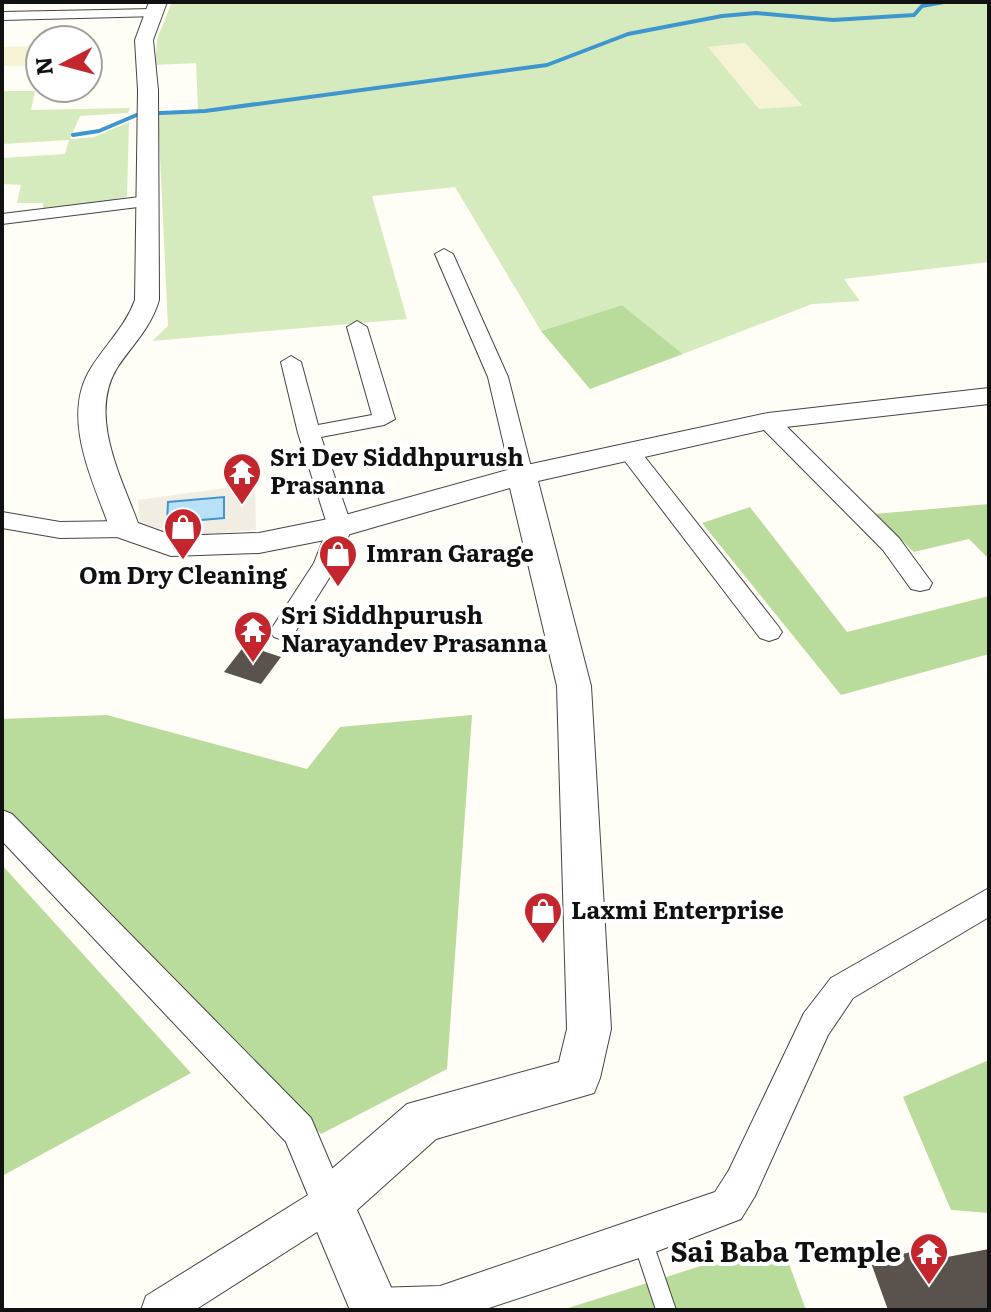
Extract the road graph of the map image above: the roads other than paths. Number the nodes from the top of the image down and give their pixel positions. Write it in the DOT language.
graph roads {
  1 [pos="155,8"];
  2 [pos="2,16"];
  3 [pos="148,201"];
  4 [pos="2,219"];
  5 [pos="444,254"];
  6 [pos="357,327"];
  7 [pos="291,362"];
  8 [pos="989,396"];
  9 [pos="768,421"];
  10 [pos="309,433"];
  11 [pos="629,452"];
  12 [pos="522,475"];
  13 [pos="2,520"];
  14 [pos="340,527"];
  15 [pos="125,529"];
  16 [pos="920,583"];
  17 [pos="283,631"];
  18 [pos="769,632"];
  19 [pos="2,822"];
  20 [pos="989,901"];
  21 [pos="329,1203"];
  22 [pos="642,1238"];
  23 [pos="375,1308"];
  24 [pos="160,1310"];
  25 [pos="666,1310"];
  1 -- 2 [label="street"];
  1 -- 3 [label="street"];
  3 -- 4 [label="street"];
  3 -- 15 [label="street"];
  5 -- 12 [label="street"];
  6 -- 10 [label="street"];
  7 -- 10 [label="street"];
  8 -- 9 [label="street"];
  9 -- 11 [label="street"];
  9 -- 16 [label="street"];
  10 -- 14 [label="street"];
  11 -- 12 [label="street"];
  11 -- 18 [label="street"];
  12 -- 14 [label="street"];
  12 -- 21 [label="street"];
  13 -- 15 [label="street"];
  14 -- 15 [label="street"];
  14 -- 17 [label="street"];
  19 -- 21 [label="street"];
  20 -- 22 [label="street"];
  21 -- 23 [label="street"];
  21 -- 24 [label="street"];
  22 -- 23 [label="street"];
  22 -- 25 [label="lane"];
}
